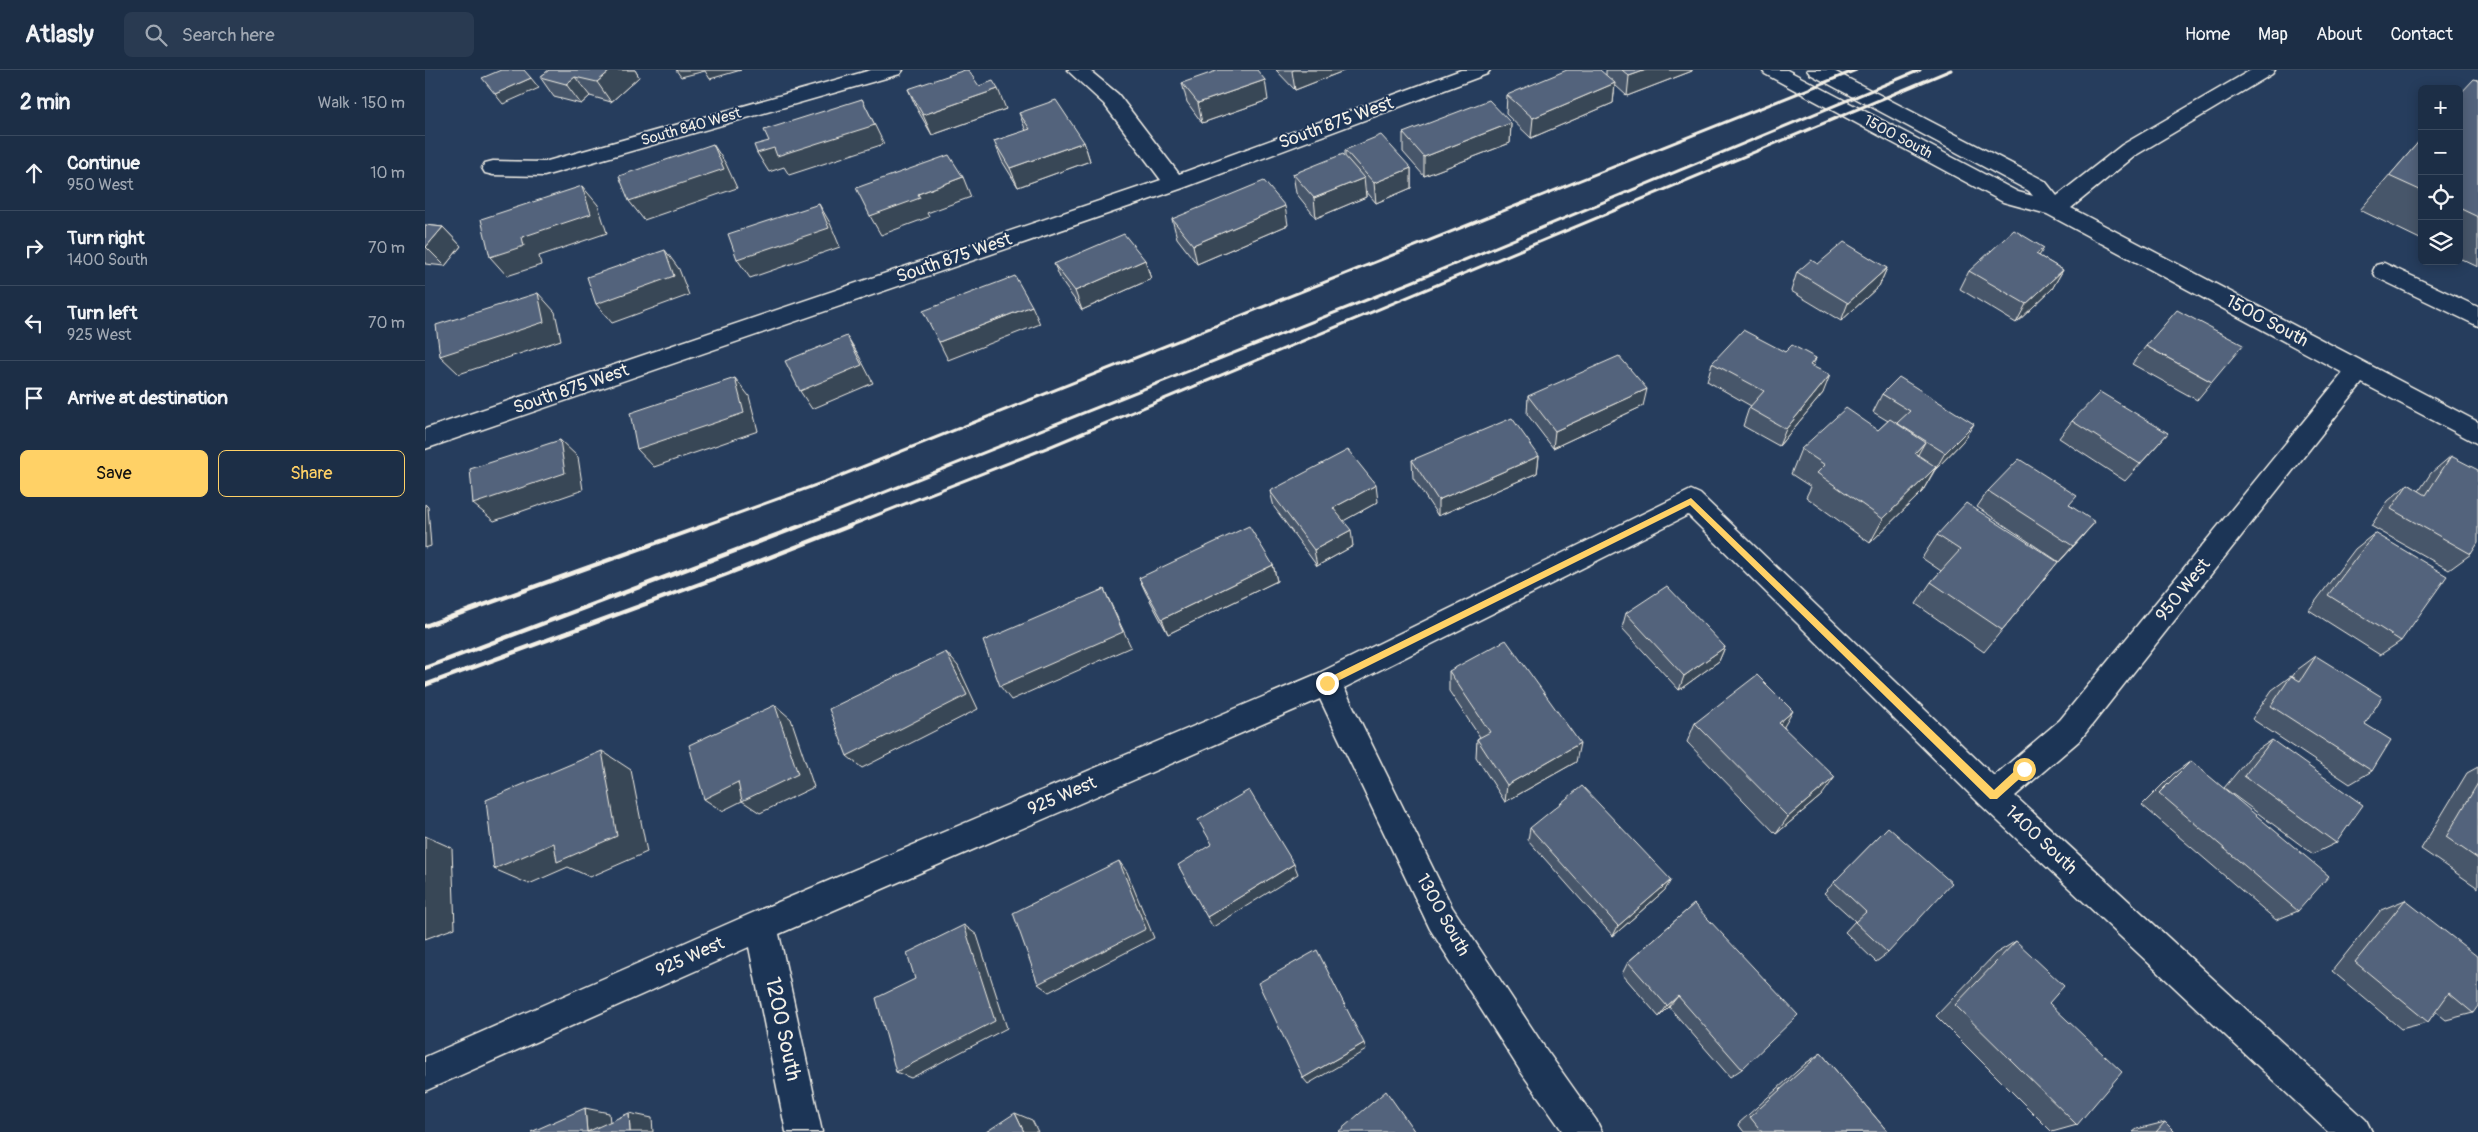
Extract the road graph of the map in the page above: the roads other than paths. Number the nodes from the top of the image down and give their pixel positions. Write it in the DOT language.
graph roads {
  1 [pos="1077,70"];
  2 [pos="1480,70"];
  3 [pos="1772,70"];
  4 [pos="1817,70"];
  5 [pos="2265,70"];
  6 [pos="890,71"];
  7 [pos="493,168"];
  8 [pos="1175,183"];
  9 [pos="2055,209"];
  10 [pos="2384,271"];
  11 [pos="2478,317"];
  12 [pos="2359,370"];
  13 [pos="2478,434"];
  14 [pos="425,439"];
  15 [pos="1691,501"];
  16 [pos="1327,683"];
  17 [pos="1993,796"];
  18 [pos="761,925"];
  19 [pos="425,1074"];
  20 [pos="804,1132"];
  21 [pos="1584,1132"];
  22 [pos="2355,1132"];
  1 -- 8 [label="street"];
  2 -- 8 [label="street, South 875 West"];
  3 -- 9 [label="street, 1500 South"];
  4 -- 9 [label="street, 1500 South"];
  5 -- 9 [label="street"];
  6 -- 7 [label="street, South 840 West"];
  8 -- 14 [label="street, South 875 West"];
  9 -- 12 [label="street, 1500 South"];
  10 -- 11 [label="street"];
  12 -- 13 [label="street, 1500 South"];
  12 -- 17 [label="street, 950 West"];
  15 -- 16 [label="street, 925 West"];
  15 -- 17 [label="street, 1400 South"];
  16 -- 18 [label="street, 925 West"];
  16 -- 21 [label="street, 1300 South"];
  17 -- 22 [label="street, 1400 South"];
  18 -- 19 [label="street, 925 West"];
  18 -- 20 [label="street, 1200 South"];
}
